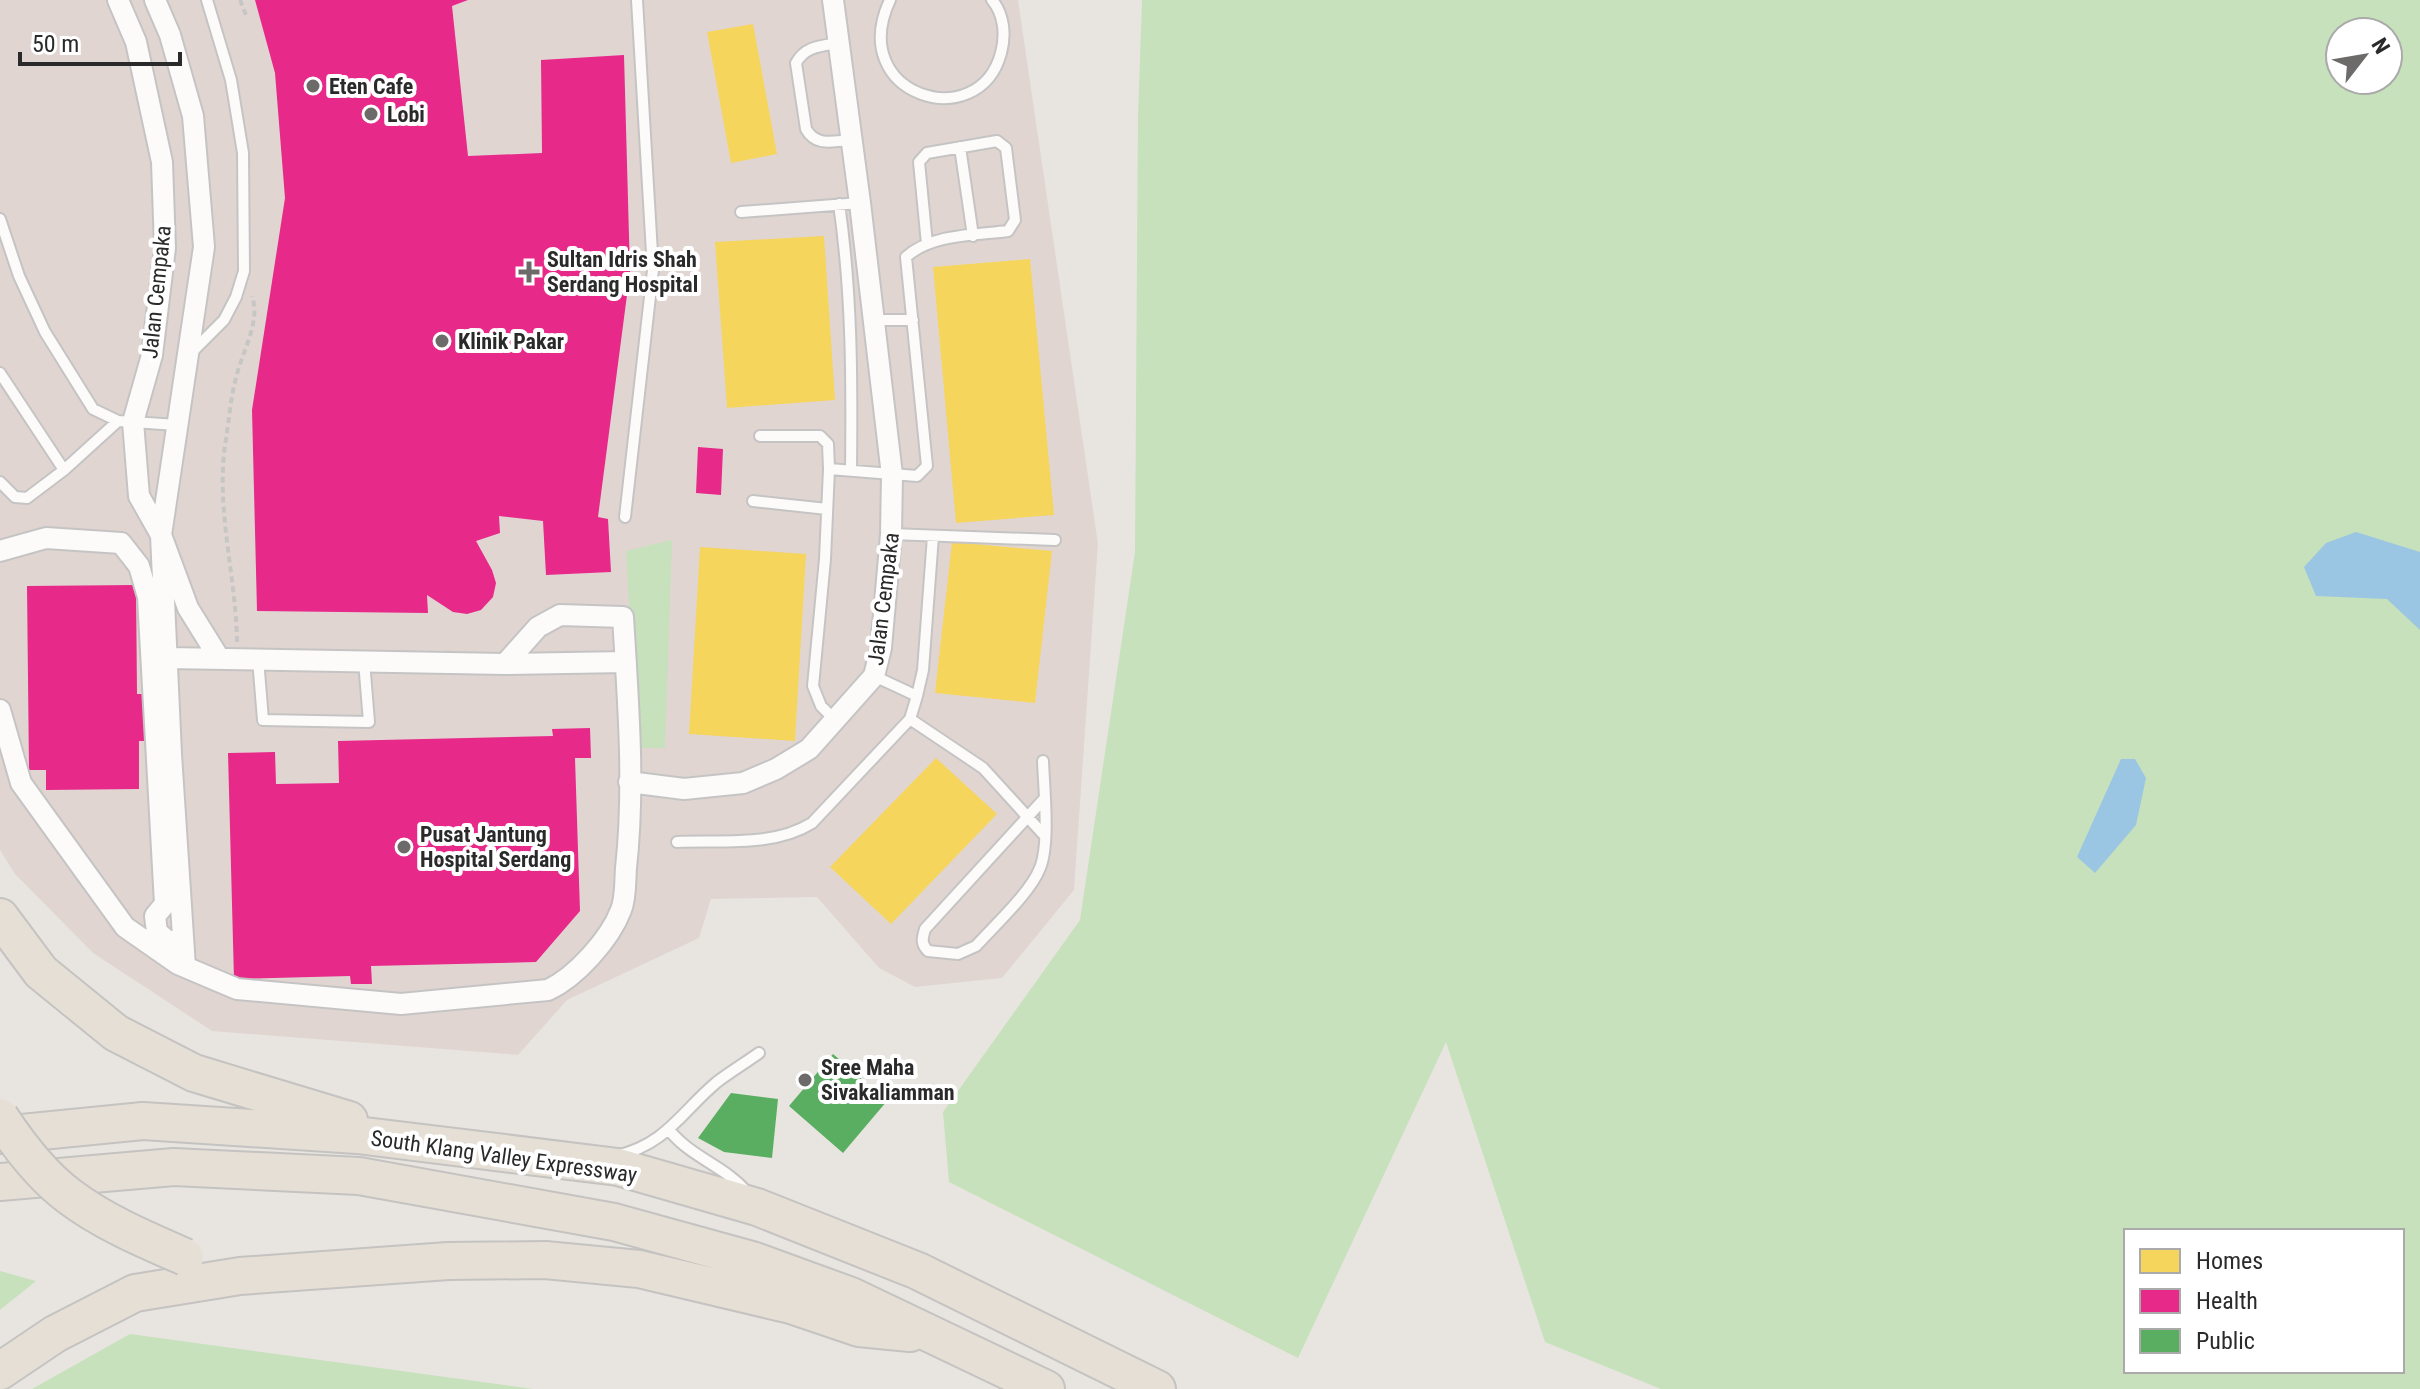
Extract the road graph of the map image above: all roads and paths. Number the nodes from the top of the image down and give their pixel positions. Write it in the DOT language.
graph roads {
  1 [pos="118,0"];
  2 [pos="155,0"];
  3 [pos="207,0"];
  4 [pos="240,0"];
  5 [pos="637,0"];
  6 [pos="833,0"];
  7 [pos="890,0"];
  8 [pos="992,0"];
  9 [pos="246,15"];
  10 [pos="839,43"];
  11 [pos="852,140"];
  12 [pos="960,147"];
  13 [pos="860,203"];
  14 [pos="839,204"];
  15 [pos="741,212"];
  16 [pos="0,219"];
  17 [pos="973,236"];
  18 [pos="927,244"];
  19 [pos="244,271"];
  20 [pos="874,320"];
  21 [pos="913,320"];
  22 [pos="187,358"];
  23 [pos="0,373"];
  24 [pos="125,421"];
  25 [pos="177,425"];
  26 [pos="760,436"];
  27 [pos="829,469"];
  28 [pos="64,470"];
  29 [pos="851,471"];
  30 [pos="892,475"];
  31 [pos="0,482"];
  32 [pos="753,501"];
  33 [pos="827,509"];
  34 [pos="625,517"];
  35 [pos="891,534"];
  36 [pos="161,535"];
  37 [pos="933,536"];
  38 [pos="1055,540"];
  39 [pos="0,551"];
  40 [pos="167,658"];
  41 [pos="238,658"];
  42 [pos="364,661"];
  43 [pos="626,662"];
  44 [pos="505,664"];
  45 [pos="874,676"];
  46 [pos="917,696"];
  47 [pos="0,710"];
  48 [pos="910,719"];
  49 [pos="835,720"];
  50 [pos="1043,761"];
  51 [pos="629,782"];
  52 [pos="1044,799"];
  53 [pos="1028,818"];
  54 [pos="1044,835"];
  55 [pos="677,842"];
  56 [pos="0,917"];
  57 [pos="183,937"];
  58 [pos="185,967"];
  59 [pos="759,1053"];
  60 [pos="0,1117"];
  61 [pos="670,1131"];
  62 [pos="0,1135"];
  63 [pos="433,1144"];
  64 [pos="575,1163"];
  65 [pos="0,1182"];
  66 [pos="757,1207"];
  67 [pos="240,1276"];
  68 [pos="936,1336"];
  69 [pos="0,1371"];
  70 [pos="1046,1389"];
  71 [pos="1157,1389"];
  1 -- 24 [label="street, Jalan Cempaka"];
  2 -- 22 [label="street, Jalan Cempaka"];
  3 -- 19 [label="lane"];
  4 -- 9 [label="path"];
  5 -- 34 [label="lane"];
  6 -- 10 [label="street, Jalan Cempaka"];
  7 -- 8 [label="lane"];
  10 -- 11 [label="street, Jalan Cempaka"];
  10 -- 11 [label="lane"];
  11 -- 13 [label="street, Jalan Cempaka"];
  12 -- 17 [label="lane"];
  12 -- 17 [label="lane"];
  12 -- 18 [label="lane"];
  13 -- 14 [label="lane"];
  13 -- 20 [label="street, Jalan Cempaka"];
  14 -- 15 [label="lane"];
  14 -- 29 [label="lane"];
  16 -- 24 [label="lane"];
  17 -- 18 [label="lane"];
  18 -- 21 [label="lane"];
  19 -- 22 [label="lane"];
  19 -- 41 [label="path"];
  20 -- 21 [label="lane"];
  20 -- 30 [label="street, Jalan Cempaka"];
  21 -- 30 [label="lane"];
  22 -- 25 [label="street, Jalan Cempaka"];
  23 -- 28 [label="lane"];
  24 -- 25 [label="lane"];
  24 -- 28 [label="lane"];
  24 -- 36 [label="street, Jalan Cempaka"];
  25 -- 36 [label="street, Jalan Cempaka"];
  26 -- 27 [label="lane"];
  27 -- 29 [label="lane"];
  27 -- 33 [label="lane"];
  28 -- 31 [label="lane"];
  29 -- 30 [label="lane"];
  30 -- 35 [label="street, Jalan Cempaka"];
  32 -- 33 [label="lane"];
  33 -- 49 [label="lane"];
  35 -- 37 [label="lane"];
  35 -- 45 [label="street, Jalan Cempaka"];
  36 -- 40 [label="street, Jalan Cempaka"];
  36 -- 41 [label="street, Jalan Cempaka"];
  37 -- 38 [label="lane"];
  37 -- 46 [label="lane"];
  39 -- 57 [label="street"];
  40 -- 41 [label="street"];
  40 -- 57 [label="street, Jalan Cempaka"];
  41 -- 42 [label="street"];
  41 -- 42 [label="lane"];
  42 -- 44 [label="street"];
  43 -- 44 [label="street"];
  43 -- 44 [label="street"];
  43 -- 51 [label="street"];
  45 -- 46 [label="lane"];
  45 -- 49 [label="street, Jalan Cempaka"];
  46 -- 48 [label="lane"];
  47 -- 58 [label="street"];
  48 -- 53 [label="lane"];
  48 -- 55 [label="lane"];
  49 -- 51 [label="street, Jalan Cempaka"];
  50 -- 52 [label="lane"];
  51 -- 58 [label="street"];
  52 -- 53 [label="lane"];
  52 -- 54 [label="lane"];
  53 -- 54 [label="lane"];
  53 -- 54 [label="lane"];
  56 -- 63 [label="highway"];
  57 -- 58 [label="street, Jalan Cempaka"];
  59 -- 61 [label="lane"];
  60 -- 67 [label="highway, bridge"];
  61 -- 64 [label="lane"];
  61 -- 66 [label="lane"];
  62 -- 63 [label="highway, South Klang Valley Expressway"];
  63 -- 64 [label="highway, South Klang Valley Expressway"];
  64 -- 66 [label="highway, South Klang Valley Expressway"];
  65 -- 68 [label="highway, South Klang Valley Expressway"];
  66 -- 71 [label="highway, South Klang Valley Expressway"];
  67 -- 68 [label="highway"];
  67 -- 69 [label="highway"];
  68 -- 70 [label="highway, South Klang Valley Expressway"];
}
